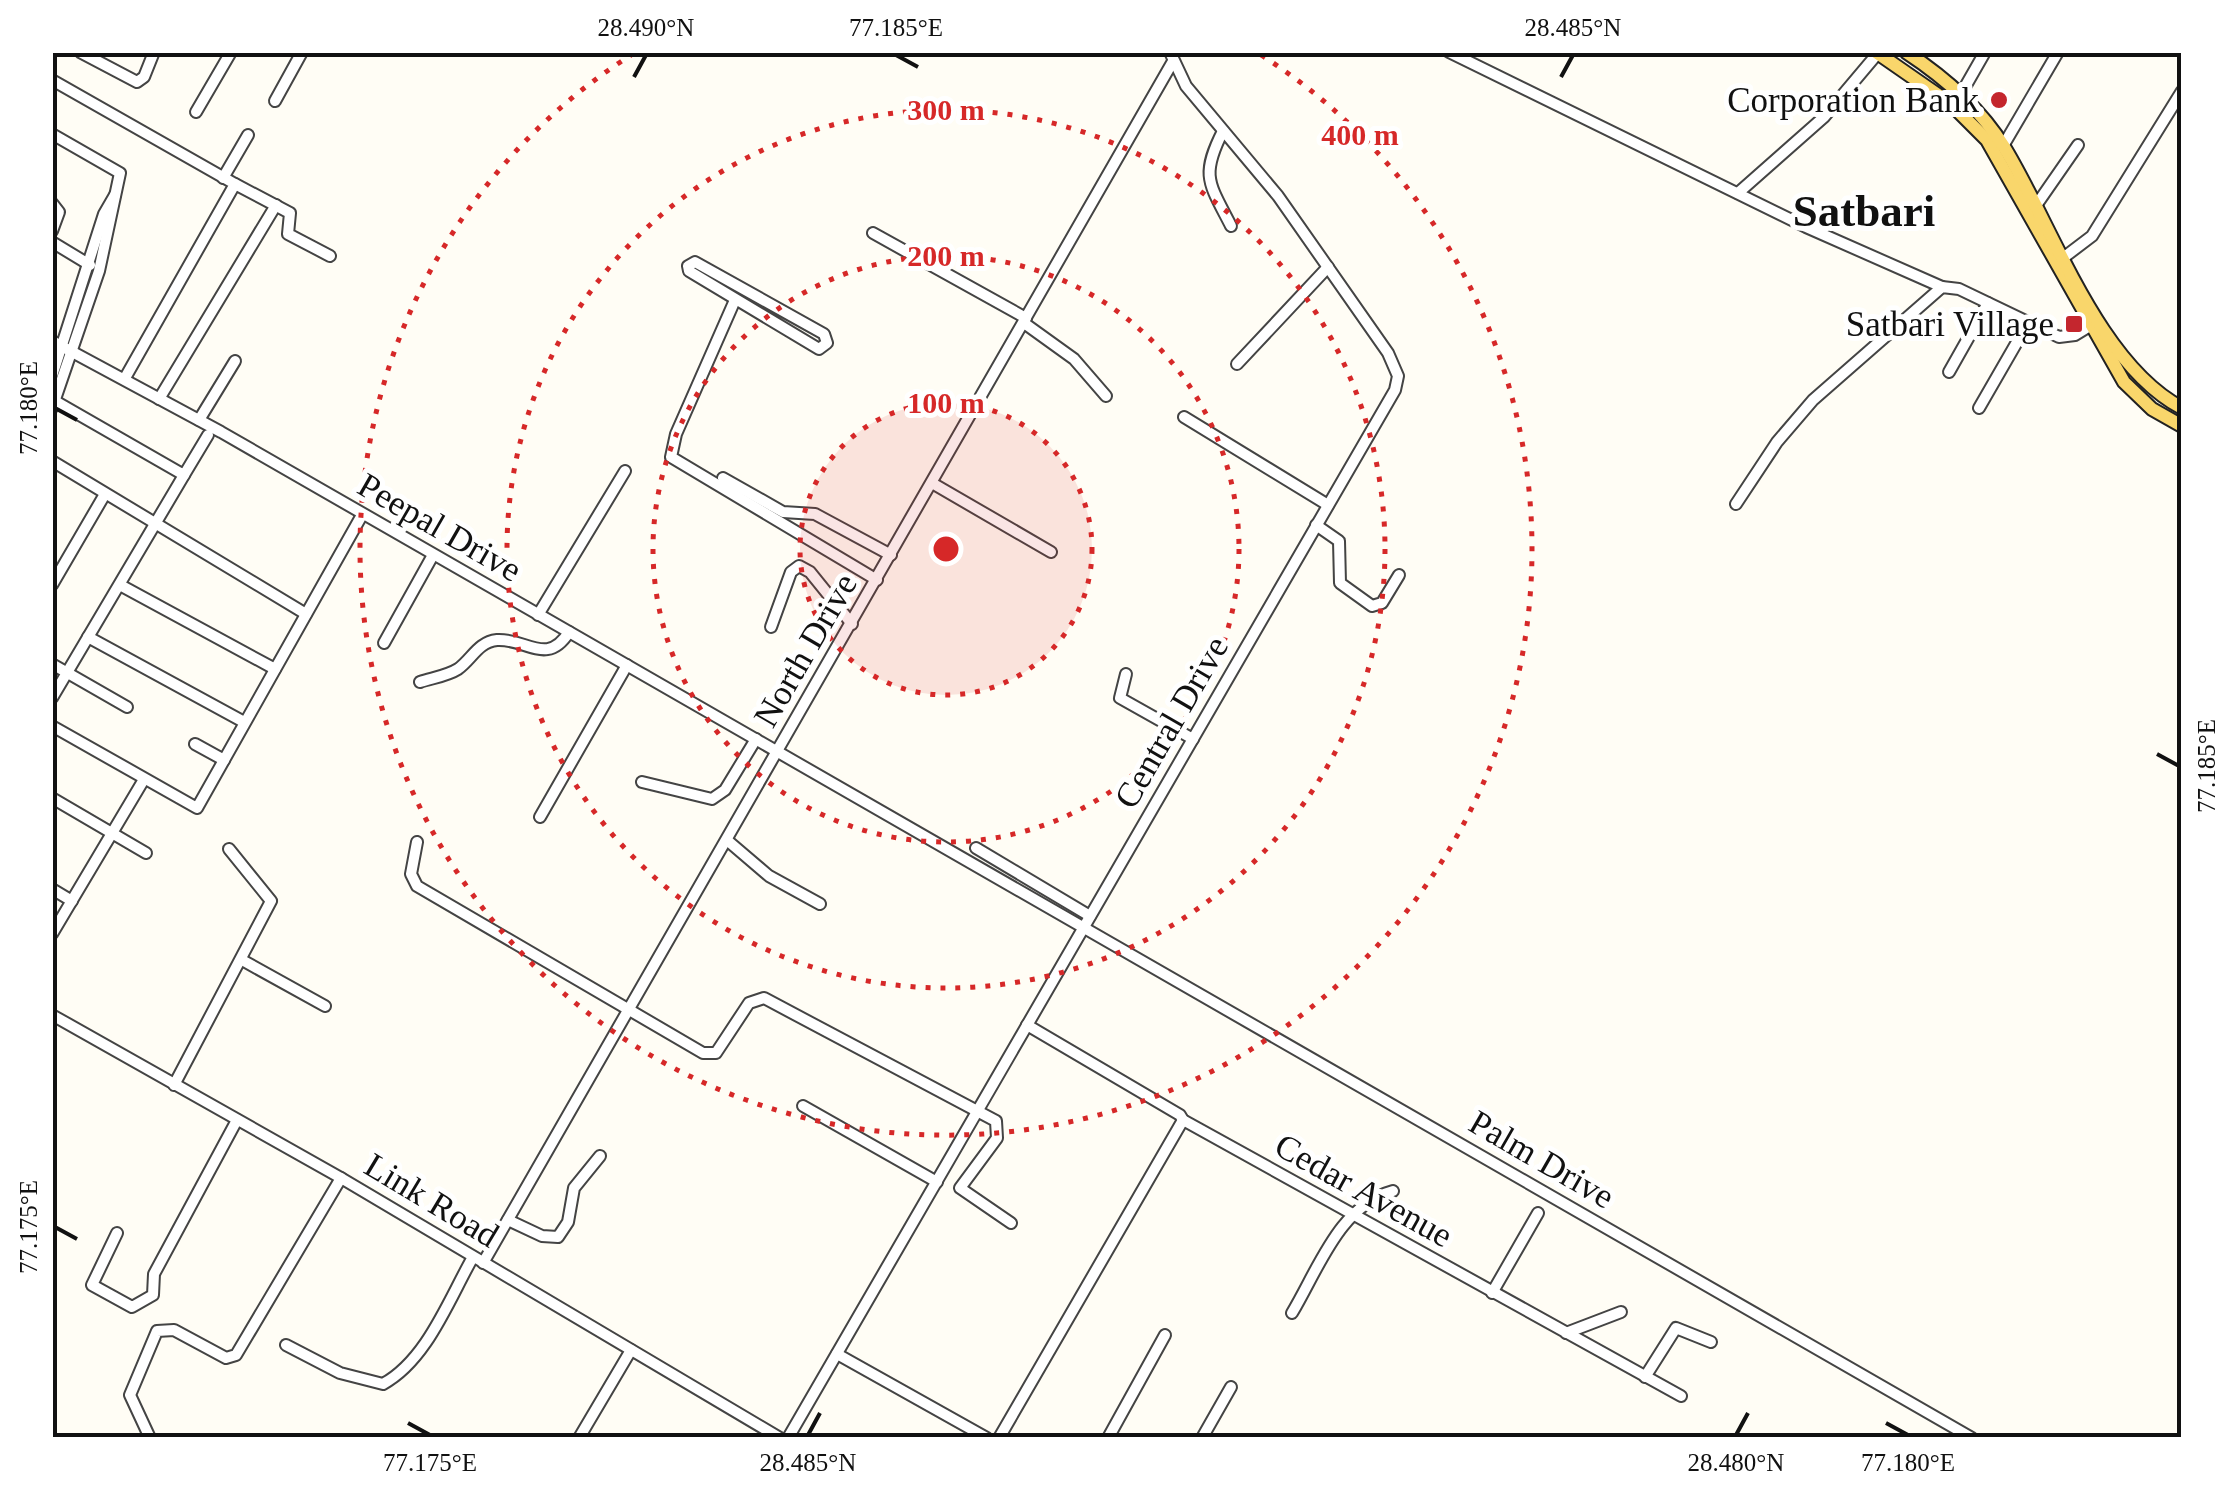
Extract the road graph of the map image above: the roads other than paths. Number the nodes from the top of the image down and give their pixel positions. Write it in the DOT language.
graph roads {
  1 [pos="154,52"];
  2 [pos="231,52"];
  3 [pos="302,52"];
  4 [pos="1448,52"];
  5 [pos="1906,52"];
  6 [pos="1985,52"];
  7 [pos="2058,52"];
  8 [pos="88,54"];
  9 [pos="1883,54"];
  10 [pos="1171,58"];
  11 [pos="52,80"];
  12 [pos="2182,91"];
  13 [pos="1961,94"];
  14 [pos="275,101"];
  15 [pos="196,112"];
  16 [pos="1223,131"];
  17 [pos="52,134"];
  18 [pos="248,135"];
  19 [pos="2078,145"];
  20 [pos="2004,146"];
  21 [pos="223,178"];
  22 [pos="235,184"];
  23 [pos="1738,193"];
  24 [pos="115,195"];
  25 [pos="52,204"];
  26 [pos="276,205"];
  27 [pos="2035,207"];
  28 [pos="1231,226"];
  29 [pos="52,231"];
  30 [pos="874,233"];
  31 [pos="52,242"];
  32 [pos="330,256"];
  33 [pos="2062,258"];
  34 [pos="88,264"];
  35 [pos="1328,267"];
  36 [pos="99,271"];
  37 [pos="1942,287"];
  38 [pos="735,300"];
  39 [pos="1988,303"];
  40 [pos="1025,320"];
  41 [pos="2028,322"];
  42 [pos="2096,323"];
  43 [pos="62,346"];
  44 [pos="235,360"];
  45 [pos="1238,364"];
  46 [pos="1949,372"];
  47 [pos="52,376"];
  48 [pos="125,378"];
  49 [pos="1106,396"];
  50 [pos="159,398"];
  51 [pos="54,404"];
  52 [pos="1979,408"];
  53 [pos="2182,408"];
  54 [pos="1184,417"];
  55 [pos="199,420"];
  56 [pos="2182,426"];
  57 [pos="208,436"];
  58 [pos="52,461"];
  59 [pos="625,471"];
  60 [pos="184,474"];
  61 [pos="722,478"];
  62 [pos="932,483"];
  63 [pos="105,494"];
  64 [pos="1736,504"];
  65 [pos="1328,505"];
  66 [pos="362,515"];
  67 [pos="154,524"];
  68 [pos="1316,525"];
  69 [pos="1050,552"];
  70 [pos="433,555"];
  71 [pos="891,556"];
  72 [pos="1399,575"];
  73 [pos="877,580"];
  74 [pos="52,585"];
  75 [pos="120,585"];
  76 [pos="306,614"];
  77 [pos="538,615"];
  78 [pos="852,624"];
  79 [pos="771,627"];
  80 [pos="569,632"];
  81 [pos="88,638"];
  82 [pos="384,642"];
  83 [pos="52,664"];
  84 [pos="627,666"];
  85 [pos="275,669"];
  86 [pos="68,672"];
  87 [pos="1126,674"];
  88 [pos="420,682"];
  89 [pos="52,698"];
  90 [pos="127,707"];
  91 [pos="244,722"];
  92 [pos="52,726"];
  93 [pos="756,739"];
  94 [pos="1193,739"];
  95 [pos="195,744"];
  96 [pos="779,752"];
  97 [pos="224,760"];
  98 [pos="143,781"];
  99 [pos="642,782"];
  100 [pos="52,798"];
  101 [pos="540,817"];
  102 [pos="112,833"];
  103 [pos="728,840"];
  104 [pos="417,842"];
  105 [pos="976,848"];
  106 [pos="229,849"];
  107 [pos="146,853"];
  108 [pos="52,888"];
  109 [pos="72,901"];
  110 [pos="820,904"];
  111 [pos="1090,916"];
  112 [pos="1083,928"];
  113 [pos="52,934"];
  114 [pos="242,960"];
  115 [pos="324,1006"];
  116 [pos="630,1010"];
  117 [pos="52,1015"];
  118 [pos="1028,1025"];
  119 [pos="174,1084"];
  120 [pos="802,1106"];
  121 [pos="978,1110"];
  122 [pos="238,1120"];
  123 [pos="1183,1120"];
  124 [pos="600,1156"];
  125 [pos="341,1178"];
  126 [pos="937,1182"];
  127 [pos="1392,1191"];
  128 [pos="1538,1213"];
  129 [pos="1350,1214"];
  130 [pos="508,1220"];
  131 [pos="1011,1223"];
  132 [pos="117,1233"];
  133 [pos="478,1260"];
  134 [pos="1492,1293"];
  135 [pos="1620,1312"];
  136 [pos="1292,1313"];
  137 [pos="1566,1334"];
  138 [pos="1165,1335"];
  139 [pos="1711,1342"];
  140 [pos="286,1344"];
  141 [pos="630,1350"];
  142 [pos="837,1354"];
  143 [pos="1645,1377"];
  144 [pos="1230,1387"];
  145 [pos="1680,1396"];
  146 [pos="150,1438"];
  147 [pos="578,1438"];
  148 [pos="784,1438"];
  149 [pos="987,1438"];
  150 [pos="999,1438"];
  151 [pos="1108,1438"];
  152 [pos="1202,1438"];
  153 [pos="1972,1438"];
  1 -- 8 [label="street"];
  2 -- 15 [label="street"];
  3 -- 14 [label="street"];
  4 -- 23 [label="street"];
  5 -- 13 [label="main road"];
  6 -- 13 [label="street"];
  7 -- 20 [label="street"];
  9 -- 23 [label="street"];
  9 -- 42 [label="main road"];
  10 -- 16 [label="street, Central Drive"];
  10 -- 40 [label="street, North Drive"];
  11 -- 21 [label="street"];
  12 -- 33 [label="street"];
  13 -- 20 [label="main road"];
  16 -- 28 [label="street"];
  16 -- 35 [label="street, Central Drive"];
  17 -- 24 [label="street"];
  18 -- 21 [label="street"];
  19 -- 27 [label="street"];
  20 -- 27 [label="main road"];
  21 -- 22 [label="street"];
  22 -- 26 [label="street"];
  22 -- 48 [label="street"];
  23 -- 37 [label="street"];
  24 -- 34 [label="street"];
  24 -- 36 [label="street"];
  25 -- 29 [label="street"];
  26 -- 32 [label="street"];
  26 -- 50 [label="street"];
  27 -- 33 [label="main road"];
  30 -- 40 [label="street"];
  31 -- 34 [label="street"];
  33 -- 42 [label="main road"];
  34 -- 36 [label="street"];
  34 -- 43 [label="street"];
  35 -- 45 [label="street"];
  35 -- 65 [label="street, Central Drive"];
  36 -- 43 [label="street"];
  37 -- 39 [label="street"];
  37 -- 64 [label="street"];
  38 -- 38 [label="street"];
  38 -- 73 [label="street"];
  39 -- 41 [label="street"];
  39 -- 46 [label="street"];
  40 -- 49 [label="street"];
  40 -- 62 [label="street, North Drive"];
  41 -- 42 [label="street"];
  41 -- 52 [label="street"];
  42 -- 53 [label="main road"];
  42 -- 56 [label="main road"];
  43 -- 47 [label="street"];
  43 -- 48 [label="street, Peepal Drive"];
  43 -- 51 [label="street"];
  44 -- 55 [label="street"];
  48 -- 50 [label="street, Peepal Drive"];
  50 -- 55 [label="street, Peepal Drive"];
  51 -- 60 [label="street"];
  54 -- 65 [label="street"];
  55 -- 66 [label="street, Peepal Drive"];
  57 -- 60 [label="street"];
  58 -- 63 [label="street"];
  59 -- 77 [label="street"];
  60 -- 67 [label="street"];
  61 -- 71 [label="street"];
  62 -- 69 [label="street"];
  62 -- 71 [label="street, North Drive"];
  63 -- 67 [label="street"];
  63 -- 74 [label="street"];
  65 -- 68 [label="street, Central Drive"];
  66 -- 70 [label="street, Peepal Drive"];
  66 -- 76 [label="street"];
  67 -- 75 [label="street"];
  67 -- 76 [label="street"];
  68 -- 72 [label="street"];
  68 -- 94 [label="street, Central Drive"];
  70 -- 77 [label="street, Peepal Drive"];
  70 -- 82 [label="street"];
  71 -- 73 [label="street, North Drive"];
  73 -- 78 [label="street, North Drive"];
  75 -- 81 [label="street"];
  75 -- 85 [label="street"];
  76 -- 85 [label="street"];
  77 -- 80 [label="street, Peepal Drive"];
  78 -- 79 [label="street"];
  78 -- 96 [label="street, North Drive"];
  80 -- 84 [label="street, Peepal Drive"];
  80 -- 88 [label="street"];
  81 -- 86 [label="street"];
  81 -- 91 [label="street"];
  83 -- 86 [label="street"];
  84 -- 93 [label="street, Peepal Drive"];
  84 -- 101 [label="street"];
  85 -- 91 [label="street"];
  86 -- 89 [label="street"];
  86 -- 90 [label="street"];
  87 -- 94 [label="street"];
  91 -- 97 [label="street"];
  92 -- 98 [label="street"];
  93 -- 96 [label="street, Peepal Drive"];
  93 -- 99 [label="street"];
  94 -- 111 [label="street, Central Drive"];
  95 -- 97 [label="street"];
  96 -- 103 [label="street, North Drive"];
  96 -- 112 [label="street, Palm Drive"];
  97 -- 98 [label="street"];
  98 -- 102 [label="street"];
  100 -- 102 [label="street"];
  102 -- 107 [label="street"];
  102 -- 109 [label="street"];
  103 -- 110 [label="street"];
  103 -- 116 [label="street, North Drive"];
  104 -- 116 [label="street"];
  105 -- 111 [label="street"];
  106 -- 114 [label="street"];
  108 -- 109 [label="street"];
  109 -- 113 [label="street"];
  111 -- 112 [label="street, Central Drive"];
  112 -- 118 [label="street, Central Drive"];
  112 -- 153 [label="street, Palm Drive"];
  114 -- 115 [label="street"];
  114 -- 119 [label="street"];
  116 -- 121 [label="street"];
  116 -- 130 [label="street, North Drive"];
  117 -- 119 [label="street, Link Road"];
  118 -- 121 [label="street, Central Drive"];
  118 -- 123 [label="street, Cedar Avenue"];
  119 -- 122 [label="street, Link Road"];
  120 -- 126 [label="street"];
  121 -- 126 [label="street, Central Drive"];
  121 -- 131 [label="street"];
  122 -- 125 [label="street, Link Road"];
  122 -- 132 [label="street"];
  123 -- 129 [label="street, Cedar Avenue"];
  123 -- 150 [label="street"];
  124 -- 130 [label="street"];
  125 -- 133 [label="street, Link Road"];
  125 -- 146 [label="street"];
  126 -- 142 [label="street, Central Drive"];
  127 -- 129 [label="street"];
  128 -- 134 [label="street"];
  129 -- 134 [label="street, Cedar Avenue"];
  129 -- 136 [label="street"];
  130 -- 133 [label="street, North Drive"];
  133 -- 140 [label="street, North Drive"];
  133 -- 141 [label="street, Link Road"];
  134 -- 137 [label="street, Cedar Avenue"];
  135 -- 137 [label="street"];
  137 -- 143 [label="street, Cedar Avenue"];
  138 -- 151 [label="street"];
  139 -- 143 [label="street"];
  141 -- 147 [label="street"];
  141 -- 148 [label="street, Link Road"];
  142 -- 148 [label="street, Central Drive"];
  142 -- 149 [label="street"];
  143 -- 145 [label="street, Cedar Avenue"];
  144 -- 152 [label="street"];
}
